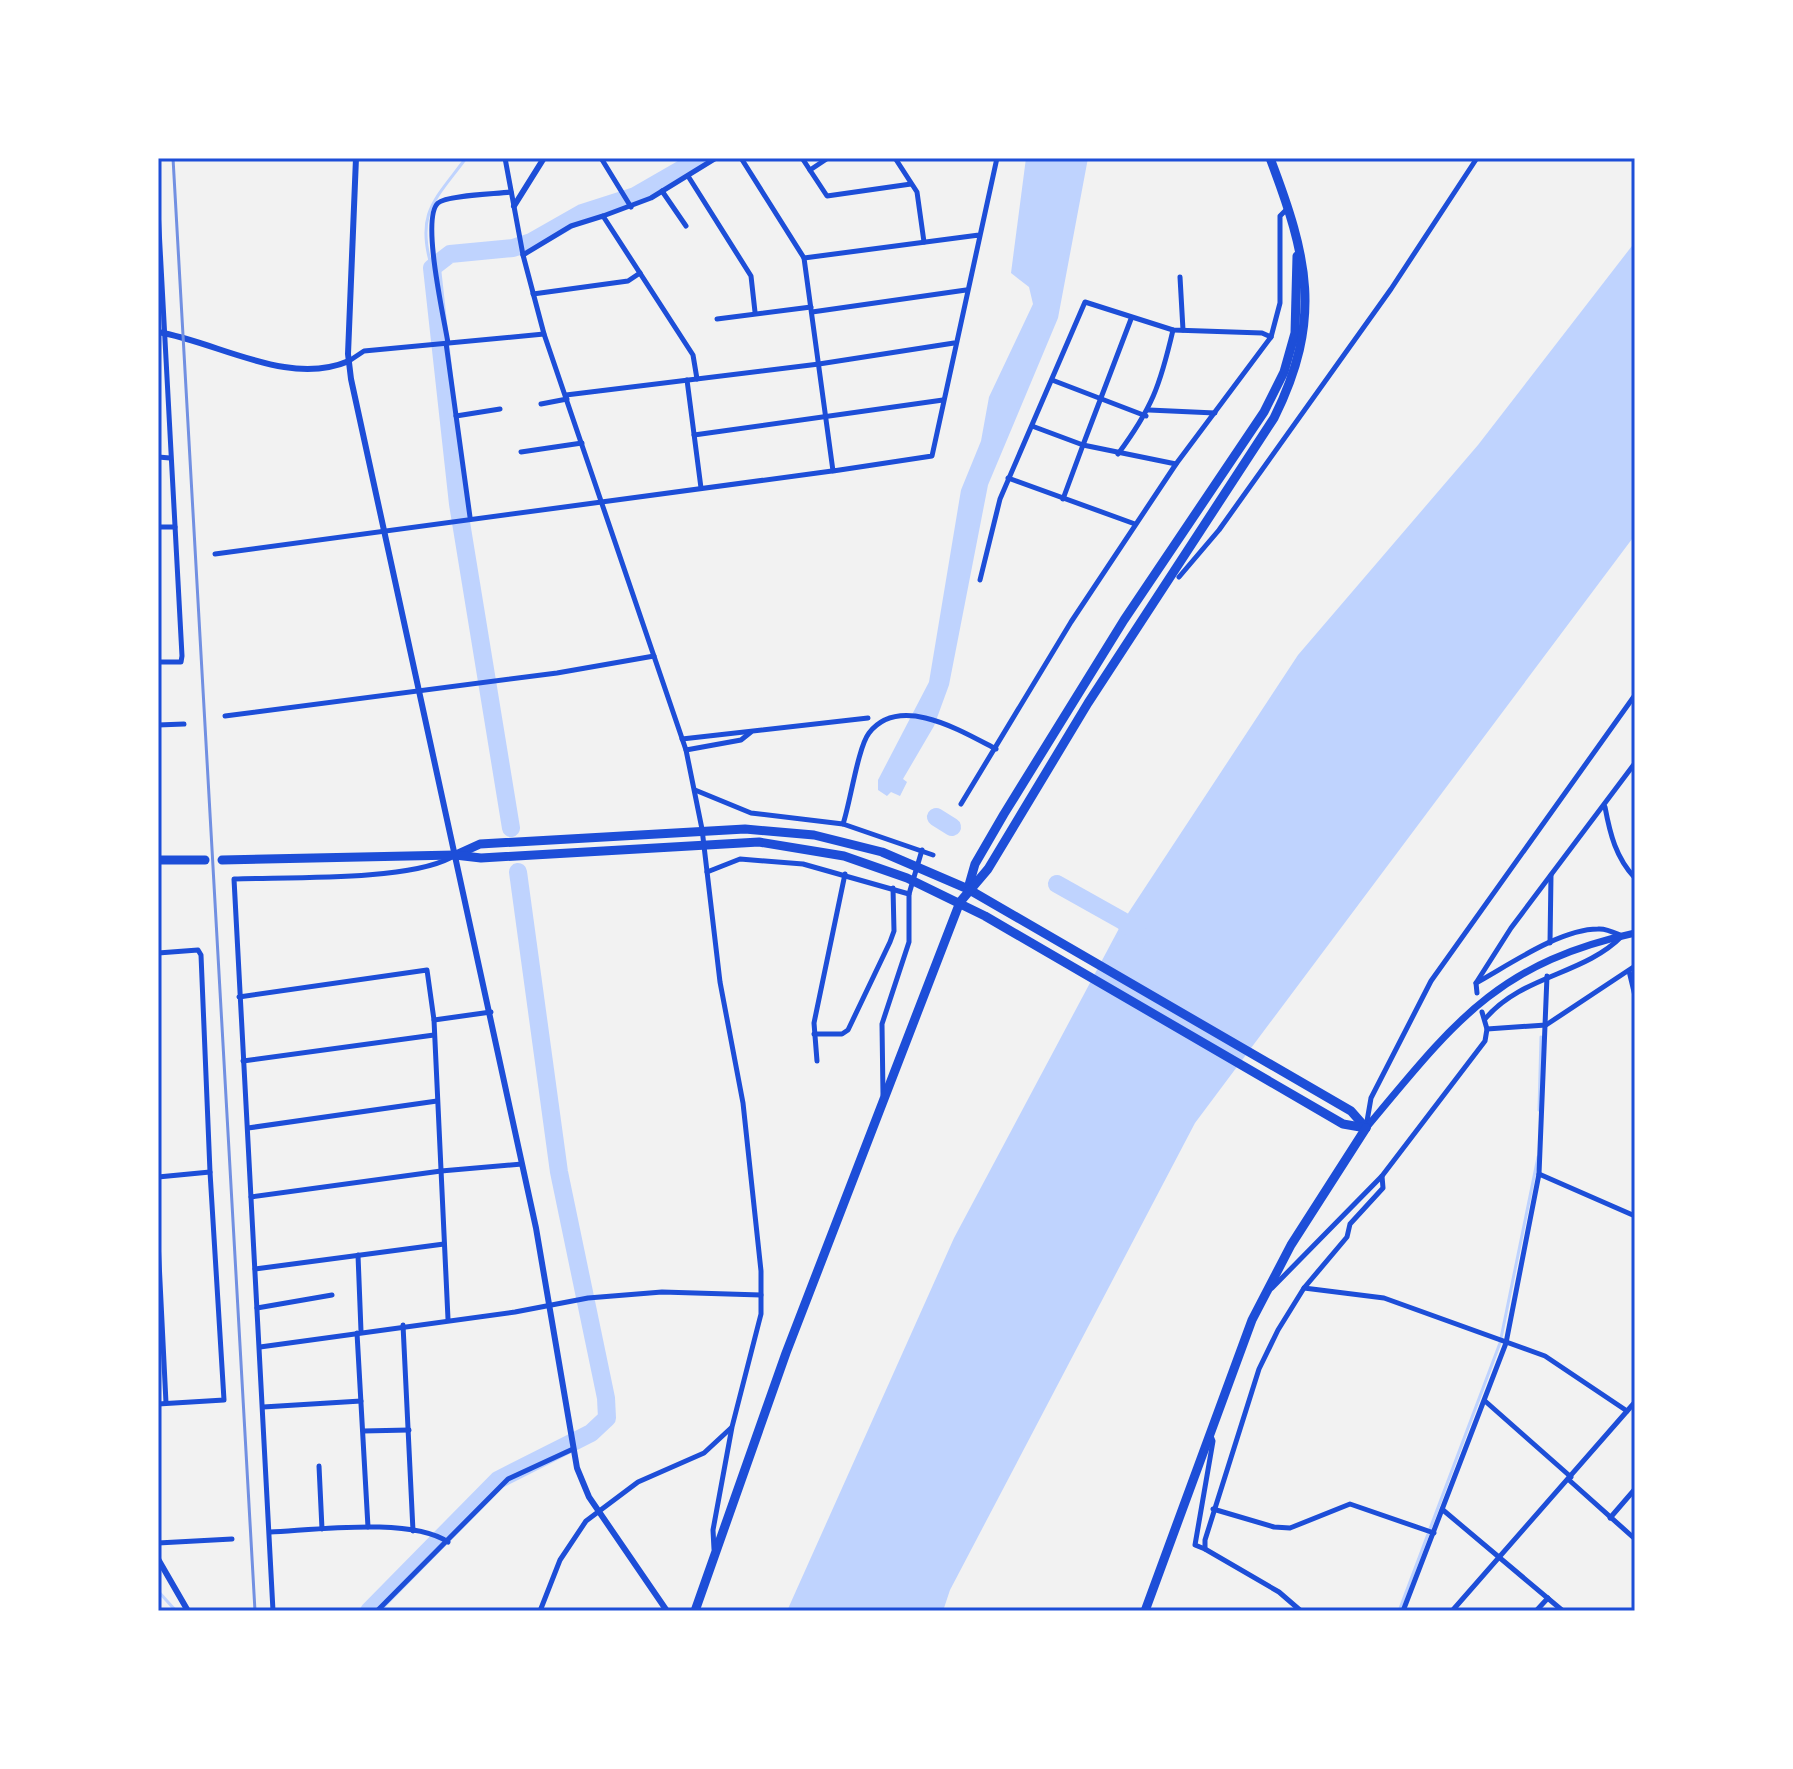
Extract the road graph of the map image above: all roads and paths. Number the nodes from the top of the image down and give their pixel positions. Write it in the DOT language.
graph roads {
  1 [pos="356,158"];
  2 [pos="505,158"];
  3 [pos="544,158"];
  4 [pos="601,158"];
  5 [pos="716,158"];
  6 [pos="741,158"];
  7 [pos="802,158"];
  8 [pos="828,158"];
  9 [pos="895,158"];
  10 [pos="937,158"];
  11 [pos="956,158"];
  12 [pos="997,158"];
  13 [pos="1270,158"];
  14 [pos="1477,158"];
  15 [pos="810,170"];
  16 [pos="688,176"];
  17 [pos="911,184"];
  18 [pos="662,191"];
  19 [pos="511,192"];
  20 [pos="630,205"];
  21 [pos="514,206"];
  22 [pos="1288,209"];
  23 [pos="158,210"];
  24 [pos="603,216"];
  25 [pos="686,226"];
  26 [pos="979,235"];
  27 [pos="924,242"];
  28 [pos="523,255"];
  29 [pos="804,258"];
  30 [pos="640,273"];
  31 [pos="1180,277"];
  32 [pos="966,290"];
  33 [pos="533,294"];
  34 [pos="811,310"];
  35 [pos="755,312"];
  36 [pos="717,319"];
  37 [pos="1131,319"];
  38 [pos="1173,330"];
  39 [pos="1183,330"];
  40 [pos="162,332"];
  41 [pos="544,334"];
  42 [pos="1271,337"];
  43 [pos="447,343"];
  44 [pos="954,343"];
  45 [pos="349,361"];
  46 [pos="819,364"];
  47 [pos="697,379"];
  48 [pos="687,380"];
  49 [pos="1052,380"];
  50 [pos="566,397"];
  51 [pos="1100,399"];
  52 [pos="943,400"];
  53 [pos="541,404"];
  54 [pos="500,409"];
  55 [pos="1147,413"];
  56 [pos="1215,413"];
  57 [pos="456,416"];
  58 [pos="826,416"];
  59 [pos="1032,426"];
  60 [pos="694,435"];
  61 [pos="582,443"];
  62 [pos="1083,445"];
  63 [pos="521,452"];
  64 [pos="1118,454"];
  65 [pos="158,457"];
  66 [pos="170,458"];
  67 [pos="1176,464"];
  68 [pos="833,471"];
  69 [pos="1008,478"];
  70 [pos="701,488"];
  71 [pos="1063,499"];
  72 [pos="601,501"];
  73 [pos="470,517"];
  74 [pos="1135,524"];
  75 [pos="158,527"];
  76 [pos="175,527"];
  77 [pos="385,530"];
  78 [pos="215,554"];
  79 [pos="1179,577"];
  80 [pos="980,580"];
  81 [pos="654,656"];
  82 [pos="158,662"];
  83 [pos="420,689"];
  84 [pos="1635,695"];
  85 [pos="225,716"];
  86 [pos="868,718"];
  87 [pos="184,724"];
  88 [pos="158,725"];
  89 [pos="751,732"];
  90 [pos="682,739"];
  91 [pos="996,749"];
  92 [pos="686,750"];
  93 [pos="1635,763"];
  94 [pos="694,790"];
  95 [pos="961,804"];
  96 [pos="1605,806"];
  97 [pos="843,824"];
  98 [pos="702,829"];
  99 [pos="704,843"];
  100 [pos="922,850"];
  101 [pos="455,855"];
  102 [pos="933,855"];
  103 [pos="158,860"];
  104 [pos="205,860"];
  105 [pos="222,860"];
  106 [pos="917,865"];
  107 [pos="707,872"];
  108 [pos="845,874"];
  109 [pos="1551,874"];
  110 [pos="1635,878"];
  111 [pos="913,881"];
  112 [pos="893,888"];
  113 [pos="968,889"];
  114 [pos="909,894"];
  115 [pos="960,902"];
  116 [pos="1635,933"];
  117 [pos="1622,936"];
  118 [pos="1550,943"];
  119 [pos="158,953"];
  120 [pos="1632,969"];
  121 [pos="1547,976"];
  122 [pos="1476,983"];
  123 [pos="1477,993"];
  124 [pos="1635,996"];
  125 [pos="239,997"];
  126 [pos="491,1012"];
  127 [pos="1482,1012"];
  128 [pos="1485,1019"];
  129 [pos="434,1020"];
  130 [pos="1546,1025"];
  131 [pos="1487,1029"];
  132 [pos="814,1034"];
  133 [pos="434,1035"];
  134 [pos="243,1061"];
  135 [pos="817,1061"];
  136 [pos="883,1098"];
  137 [pos="437,1101"];
  138 [pos="248,1128"];
  139 [pos="1366,1128"];
  140 [pos="522,1164"];
  141 [pos="441,1171"];
  142 [pos="210,1172"];
  143 [pos="1539,1174"];
  144 [pos="1382,1176"];
  145 [pos="158,1177"];
  146 [pos="251,1197"];
  147 [pos="1635,1216"];
  148 [pos="158,1241"];
  149 [pos="444,1244"];
  150 [pos="358,1255"];
  151 [pos="255,1269"];
  152 [pos="1304,1288"];
  153 [pos="1271,1289"];
  154 [pos="332,1295"];
  155 [pos="761,1295"];
  156 [pos="551,1303"];
  157 [pos="257,1308"];
  158 [pos="448,1319"];
  159 [pos="403,1325"];
  160 [pos="359,1332"];
  161 [pos="1506,1343"];
  162 [pos="260,1347"];
  163 [pos="361,1401"];
  164 [pos="1485,1401"];
  165 [pos="1635,1402"];
  166 [pos="166,1403"];
  167 [pos="158,1404"];
  168 [pos="263,1407"];
  169 [pos="1627,1411"];
  170 [pos="732,1427"];
  171 [pos="409,1430"];
  172 [pos="363,1431"];
  173 [pos="1208,1432"];
  174 [pos="572,1443"];
  175 [pos="319,1466"];
  176 [pos="1570,1478"];
  177 [pos="1635,1489"];
  178 [pos="1213,1509"];
  179 [pos="598,1510"];
  180 [pos="1443,1510"];
  181 [pos="1610,1518"];
  182 [pos="368,1527"];
  183 [pos="322,1529"];
  184 [pos="413,1531"];
  185 [pos="270,1532"];
  186 [pos="1434,1533"];
  187 [pos="232,1539"];
  188 [pos="443,1539"];
  189 [pos="1635,1539"];
  190 [pos="158,1543"];
  191 [pos="1205,1549"];
  192 [pos="714,1555"];
  193 [pos="1501,1557"];
  194 [pos="158,1559"];
  195 [pos="1548,1598"];
  196 [pos="188,1611"];
  197 [pos="273,1611"];
  198 [pos="377,1611"];
  199 [pos="540,1611"];
  200 [pos="667,1611"];
  201 [pos="695,1611"];
  202 [pos="1145,1611"];
  203 [pos="1301,1611"];
  204 [pos="1403,1611"];
  205 [pos="1452,1611"];
  206 [pos="1536,1611"];
  207 [pos="1563,1611"];
  1 -- 45 [label="street"];
  2 -- 19 [label="street"];
  3 -- 21 [label="street"];
  4 -- 20 [label="street"];
  5 -- 16 [label="street"];
  6 -- 29 [label="street"];
  7 -- 15 [label="street"];
  8 -- 15 [label="street"];
  9 -- 17 [label="street"];
  10 -- 11 [label="street"];
  12 -- 26 [label="street"];
  13 -- 22 [label="highway"];
  14 -- 79 [label="street"];
  15 -- 17 [label="street"];
  16 -- 18 [label="street"];
  16 -- 35 [label="street"];
  17 -- 27 [label="street"];
  18 -- 20 [label="street"];
  18 -- 25 [label="street"];
  19 -- 21 [label="street"];
  19 -- 43 [label="street"];
  20 -- 24 [label="street"];
  21 -- 28 [label="street"];
  22 -- 42 [label="street"];
  22 -- 113 [label="highway"];
  23 -- 40 [label="street"];
  24 -- 28 [label="street"];
  24 -- 30 [label="street"];
  26 -- 27 [label="street"];
  26 -- 32 [label="street"];
  27 -- 29 [label="street"];
  28 -- 33 [label="street"];
  29 -- 34 [label="street"];
  30 -- 33 [label="street"];
  30 -- 47 [label="street"];
  31 -- 39 [label="street"];
  32 -- 34 [label="street"];
  32 -- 44 [label="street"];
  33 -- 41 [label="street"];
  34 -- 35 [label="street"];
  34 -- 46 [label="street"];
  35 -- 36 [label="street"];
  37 -- 38 [label="street"];
  37 -- 49 [label="street"];
  37 -- 51 [label="street"];
  38 -- 39 [label="street"];
  38 -- 55 [label="street"];
  39 -- 42 [label="street"];
  40 -- 45 [label="street"];
  40 -- 66 [label="street"];
  41 -- 43 [label="street"];
  41 -- 50 [label="street"];
  42 -- 56 [label="street"];
  43 -- 45 [label="street"];
  43 -- 57 [label="street"];
  44 -- 46 [label="street"];
  44 -- 52 [label="street"];
  45 -- 77 [label="street"];
  46 -- 47 [label="street"];
  46 -- 58 [label="street"];
  47 -- 48 [label="street"];
  48 -- 50 [label="street"];
  48 -- 60 [label="street"];
  49 -- 51 [label="street"];
  49 -- 59 [label="street"];
  50 -- 53 [label="street"];
  50 -- 61 [label="street"];
  51 -- 55 [label="street"];
  51 -- 62 [label="street"];
  52 -- 58 [label="street"];
  52 -- 68 [label="street"];
  54 -- 57 [label="street"];
  55 -- 56 [label="street"];
  55 -- 64 [label="street"];
  56 -- 67 [label="street"];
  57 -- 73 [label="street"];
  58 -- 60 [label="street"];
  58 -- 68 [label="street"];
  59 -- 62 [label="street"];
  59 -- 69 [label="street"];
  60 -- 70 [label="street"];
  61 -- 63 [label="street"];
  61 -- 72 [label="street"];
  62 -- 64 [label="street"];
  62 -- 71 [label="street"];
  64 -- 67 [label="street"];
  65 -- 66 [label="street"];
  66 -- 76 [label="street"];
  67 -- 74 [label="street"];
  68 -- 70 [label="street"];
  69 -- 71 [label="street"];
  69 -- 80 [label="street"];
  70 -- 72 [label="street"];
  71 -- 74 [label="street"];
  72 -- 73 [label="street"];
  72 -- 81 [label="street"];
  73 -- 77 [label="street"];
  74 -- 91 [label="street"];
  75 -- 76 [label="street"];
  76 -- 82 [label="street"];
  77 -- 78 [label="street"];
  77 -- 83 [label="street"];
  81 -- 83 [label="street"];
  81 -- 90 [label="street"];
  83 -- 85 [label="street"];
  83 -- 101 [label="street"];
  84 -- 139 [label="street"];
  86 -- 89 [label="street"];
  87 -- 88 [label="street"];
  89 -- 90 [label="street"];
  89 -- 92 [label="street"];
  90 -- 92 [label="street"];
  91 -- 95 [label="street"];
  91 -- 97 [label="street"];
  92 -- 94 [label="street"];
  93 -- 96 [label="street"];
  94 -- 97 [label="street"];
  94 -- 98 [label="street"];
  96 -- 109 [label="street"];
  96 -- 110 [label="street"];
  97 -- 100 [label="street"];
  98 -- 99 [label="street"];
  98 -- 101 [label="highway"];
  98 -- 106 [label="highway"];
  99 -- 101 [label="highway"];
  99 -- 107 [label="street"];
  99 -- 111 [label="highway"];
  100 -- 102 [label="street"];
  100 -- 106 [label="street"];
  101 -- 105 [label="highway"];
  101 -- 125 [label="street"];
  101 -- 126 [label="street"];
  103 -- 104 [label="highway"];
  106 -- 111 [label="street"];
  106 -- 113 [label="highway"];
  107 -- 108 [label="street"];
  107 -- 155 [label="street"];
  108 -- 112 [label="street"];
  108 -- 132 [label="street"];
  109 -- 118 [label="street"];
  109 -- 122 [label="street"];
  111 -- 114 [label="street"];
  111 -- 115 [label="highway"];
  112 -- 114 [label="street"];
  112 -- 132 [label="street"];
  113 -- 115 [label="highway"];
  113 -- 139 [label="highway"];
  114 -- 136 [label="street"];
  115 -- 136 [label="highway"];
  115 -- 139 [label="highway"];
  116 -- 117 [label="main road"];
  117 -- 118 [label="street"];
  117 -- 121 [label="street"];
  117 -- 139 [label="main road"];
  118 -- 122 [label="street"];
  119 -- 142 [label="street"];
  120 -- 124 [label="street"];
  120 -- 130 [label="street"];
  121 -- 128 [label="street"];
  121 -- 130 [label="street"];
  122 -- 123 [label="street"];
  125 -- 129 [label="street"];
  125 -- 134 [label="street"];
  126 -- 129 [label="street"];
  126 -- 140 [label="street"];
  127 -- 128 [label="street"];
  128 -- 131 [label="street"];
  129 -- 133 [label="street"];
  130 -- 131 [label="street"];
  130 -- 143 [label="street"];
  131 -- 144 [label="street"];
  132 -- 135 [label="street"];
  133 -- 134 [label="street"];
  133 -- 137 [label="street"];
  134 -- 138 [label="street"];
  136 -- 192 [label="highway"];
  137 -- 138 [label="street"];
  137 -- 141 [label="street"];
  138 -- 146 [label="street"];
  139 -- 153 [label="highway"];
  140 -- 141 [label="street"];
  140 -- 156 [label="street"];
  141 -- 146 [label="street"];
  141 -- 149 [label="street"];
  142 -- 145 [label="street"];
  142 -- 166 [label="street"];
  143 -- 147 [label="street"];
  143 -- 161 [label="street"];
  144 -- 152 [label="street"];
  144 -- 153 [label="street"];
  146 -- 151 [label="street"];
  148 -- 166 [label="street"];
  149 -- 150 [label="street"];
  149 -- 158 [label="street"];
  150 -- 151 [label="street"];
  150 -- 160 [label="street"];
  151 -- 157 [label="street"];
  152 -- 161 [label="street"];
  152 -- 178 [label="street"];
  153 -- 173 [label="highway"];
  154 -- 157 [label="street"];
  155 -- 156 [label="street"];
  155 -- 170 [label="street"];
  156 -- 158 [label="street"];
  156 -- 174 [label="street"];
  157 -- 162 [label="street"];
  158 -- 159 [label="street"];
  159 -- 160 [label="street"];
  159 -- 171 [label="street"];
  160 -- 162 [label="street"];
  160 -- 163 [label="street"];
  161 -- 164 [label="street"];
  161 -- 169 [label="street"];
  162 -- 168 [label="street"];
  163 -- 168 [label="street"];
  163 -- 172 [label="street"];
  164 -- 176 [label="street"];
  164 -- 180 [label="street"];
  165 -- 169 [label="street"];
  166 -- 167 [label="street"];
  168 -- 185 [label="street"];
  169 -- 176 [label="street"];
  170 -- 179 [label="street"];
  170 -- 192 [label="street"];
  171 -- 172 [label="street"];
  171 -- 184 [label="street"];
  172 -- 182 [label="street"];
  173 -- 191 [label="street"];
  173 -- 202 [label="highway"];
  174 -- 179 [label="street"];
  174 -- 188 [label="street"];
  175 -- 183 [label="street"];
  176 -- 181 [label="street"];
  176 -- 193 [label="street"];
  177 -- 181 [label="street"];
  178 -- 186 [label="street"];
  178 -- 191 [label="street"];
  179 -- 199 [label="street"];
  179 -- 200 [label="street"];
  180 -- 186 [label="street"];
  180 -- 193 [label="street"];
  181 -- 189 [label="street"];
  182 -- 183 [label="street"];
  182 -- 184 [label="street"];
  183 -- 185 [label="street"];
  184 -- 188 [label="street"];
  185 -- 197 [label="street"];
  186 -- 204 [label="street"];
  187 -- 190 [label="street"];
  188 -- 198 [label="street"];
  191 -- 203 [label="street"];
  192 -- 201 [label="highway"];
  193 -- 195 [label="street"];
  193 -- 205 [label="street"];
  194 -- 196 [label="street"];
  195 -- 206 [label="street"];
  195 -- 207 [label="street"];
}
